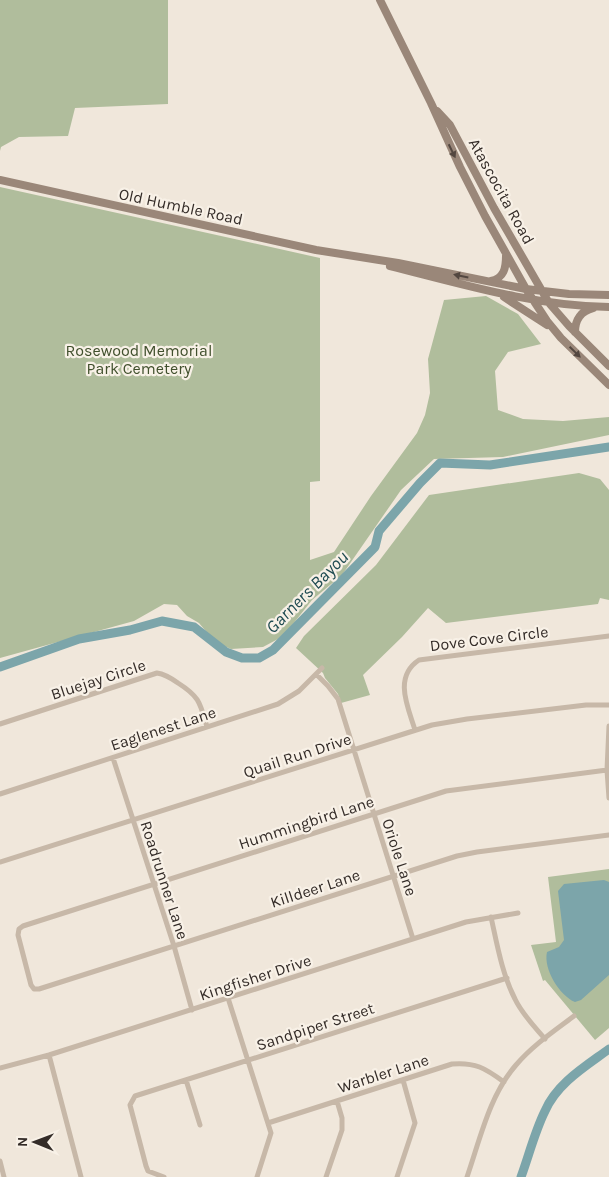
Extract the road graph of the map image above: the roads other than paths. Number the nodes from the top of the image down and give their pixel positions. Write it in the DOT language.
graph roads {
  1 [pos="380,0"];
  2 [pos="433,106"];
  3 [pos="0,180"];
  4 [pos="506,254"];
  5 [pos="356,257"];
  6 [pos="489,282"];
  7 [pos="526,289"];
  8 [pos="543,291"];
  9 [pos="494,292"];
  10 [pos="609,295"];
  11 [pos="533,300"];
  12 [pos="550,303"];
  13 [pos="600,307"];
  14 [pos="609,307"];
  15 [pos="575,332"];
  16 [pos="559,336"];
  17 [pos="609,366"];
  18 [pos="609,385"];
  19 [pos="609,636"];
  20 [pos="322,668"];
  21 [pos="316,674"];
  22 [pos="609,706"];
  23 [pos="0,724"];
  24 [pos="609,726"];
  25 [pos="207,727"];
  26 [pos="415,730"];
  27 [pos="353,750"];
  28 [pos="113,758"];
  29 [pos="608,770"];
  30 [pos="0,794"];
  31 [pos="609,798"];
  32 [pos="373,813"];
  33 [pos="133,821"];
  34 [pos="609,835"];
  35 [pos="0,862"];
  36 [pos="394,876"];
  37 [pos="154,884"];
  38 [pos="518,913"];
  39 [pos="491,917"];
  40 [pos="413,939"];
  41 [pos="174,946"];
  42 [pos="507,978"];
  43 [pos="34,989"];
  44 [pos="228,998"];
  45 [pos="192,1010"];
  46 [pos="574,1016"];
  47 [pos="545,1039"];
  48 [pos="49,1056"];
  49 [pos="248,1061"];
  50 [pos="0,1068"];
  51 [pos="186,1080"];
  52 [pos="404,1080"];
  53 [pos="504,1082"];
  54 [pos="337,1101"];
  55 [pos="268,1123"];
  56 [pos="200,1125"];
  57 [pos="0,1160"];
  58 [pos="4,1177"];
  59 [pos="81,1177"];
  60 [pos="164,1177"];
  61 [pos="257,1177"];
  62 [pos="326,1177"];
  63 [pos="398,1177"];
  64 [pos="467,1177"];
  1 -- 2 [label="main road, Atascocita Road"];
  2 -- 4 [label="main road, Atascocita Road, one-way"];
  2 -- 8 [label="main road, Atascocita Road"];
  3 -- 5 [label="main road, Old Humble Road"];
  4 -- 6 [label="main road"];
  4 -- 7 [label="main road, Atascocita Road"];
  6 -- 5 [label="main road, Old Humble Road, one-way"];
  5 -- 9 [label="main road, Old Humble Road"];
  6 -- 7 [label="main road, Old Humble Road"];
  7 -- 8 [label="main road, Old Humble Road"];
  7 -- 11 [label="main road"];
  8 -- 10 [label="main road, Old Humble Road"];
  8 -- 12 [label="main road"];
  9 -- 11 [label="main road, Old Humble Road"];
  9 -- 16 [label="main road"];
  11 -- 12 [label="main road, Old Humble Road"];
  11 -- 16 [label="main road"];
  12 -- 13 [label="main road, Old Humble Road"];
  12 -- 15 [label="main road"];
  13 -- 14 [label="main road, Old Humble Road"];
  13 -- 15 [label="main road"];
  15 -- 17 [label="main road"];
  16 -- 18 [label="main road, one-way"];
  19 -- 26 [label="street, Dove Cove Circle"];
  20 -- 21 [label="street, Eaglenest Lane"];
  21 -- 25 [label="street, Eaglenest Lane"];
  21 -- 27 [label="street, Oriole Lane"];
  22 -- 26 [label="street, Quail Run Drive"];
  23 -- 25 [label="street, Bluejay Circle"];
  24 -- 29 [label="street"];
  25 -- 28 [label="street, Eaglenest Lane"];
  26 -- 27 [label="street, Quail Run Drive"];
  27 -- 32 [label="street, Oriole Lane"];
  27 -- 33 [label="street, Quail Run Drive"];
  28 -- 30 [label="street, Eaglenest Lane"];
  28 -- 33 [label="street, Roadrunner Lane"];
  29 -- 31 [label="street"];
  29 -- 32 [label="street, Hummingbird Lane"];
  32 -- 36 [label="street, Oriole Lane"];
  32 -- 37 [label="street, Hummingbird Lane"];
  33 -- 35 [label="street, Quail Run Drive"];
  33 -- 37 [label="street, Roadrunner Lane"];
  34 -- 36 [label="street, Killdeer Lane"];
  36 -- 40 [label="street, Oriole Lane"];
  36 -- 41 [label="street, Killdeer Lane"];
  37 -- 41 [label="street, Roadrunner Lane"];
  37 -- 43 [label="street, Hummingbird Lane"];
  38 -- 39 [label="street, Kingfisher Drive"];
  39 -- 40 [label="street, Kingfisher Drive"];
  39 -- 42 [label="street"];
  40 -- 44 [label="street, Kingfisher Drive"];
  41 -- 43 [label="street, Killdeer Lane"];
  41 -- 45 [label="street, Roadrunner Lane"];
  42 -- 47 [label="street"];
  42 -- 49 [label="street, Sandpiper Street"];
  44 -- 45 [label="street, Kingfisher Drive"];
  44 -- 49 [label="street"];
  45 -- 48 [label="street, Kingfisher Drive"];
  46 -- 47 [label="street"];
  47 -- 53 [label="street"];
  48 -- 50 [label="street, Kingfisher Drive"];
  48 -- 59 [label="street"];
  49 -- 51 [label="street, Sandpiper Street"];
  49 -- 55 [label="street"];
  51 -- 56 [label="street"];
  51 -- 60 [label="street, Sandpiper Street"];
  52 -- 53 [label="street, Warbler Lane"];
  52 -- 54 [label="street, Warbler Lane"];
  52 -- 63 [label="street"];
  53 -- 64 [label="street"];
  54 -- 55 [label="street, Warbler Lane"];
  54 -- 62 [label="street"];
  55 -- 61 [label="street"];
  57 -- 58 [label="street"];
}
